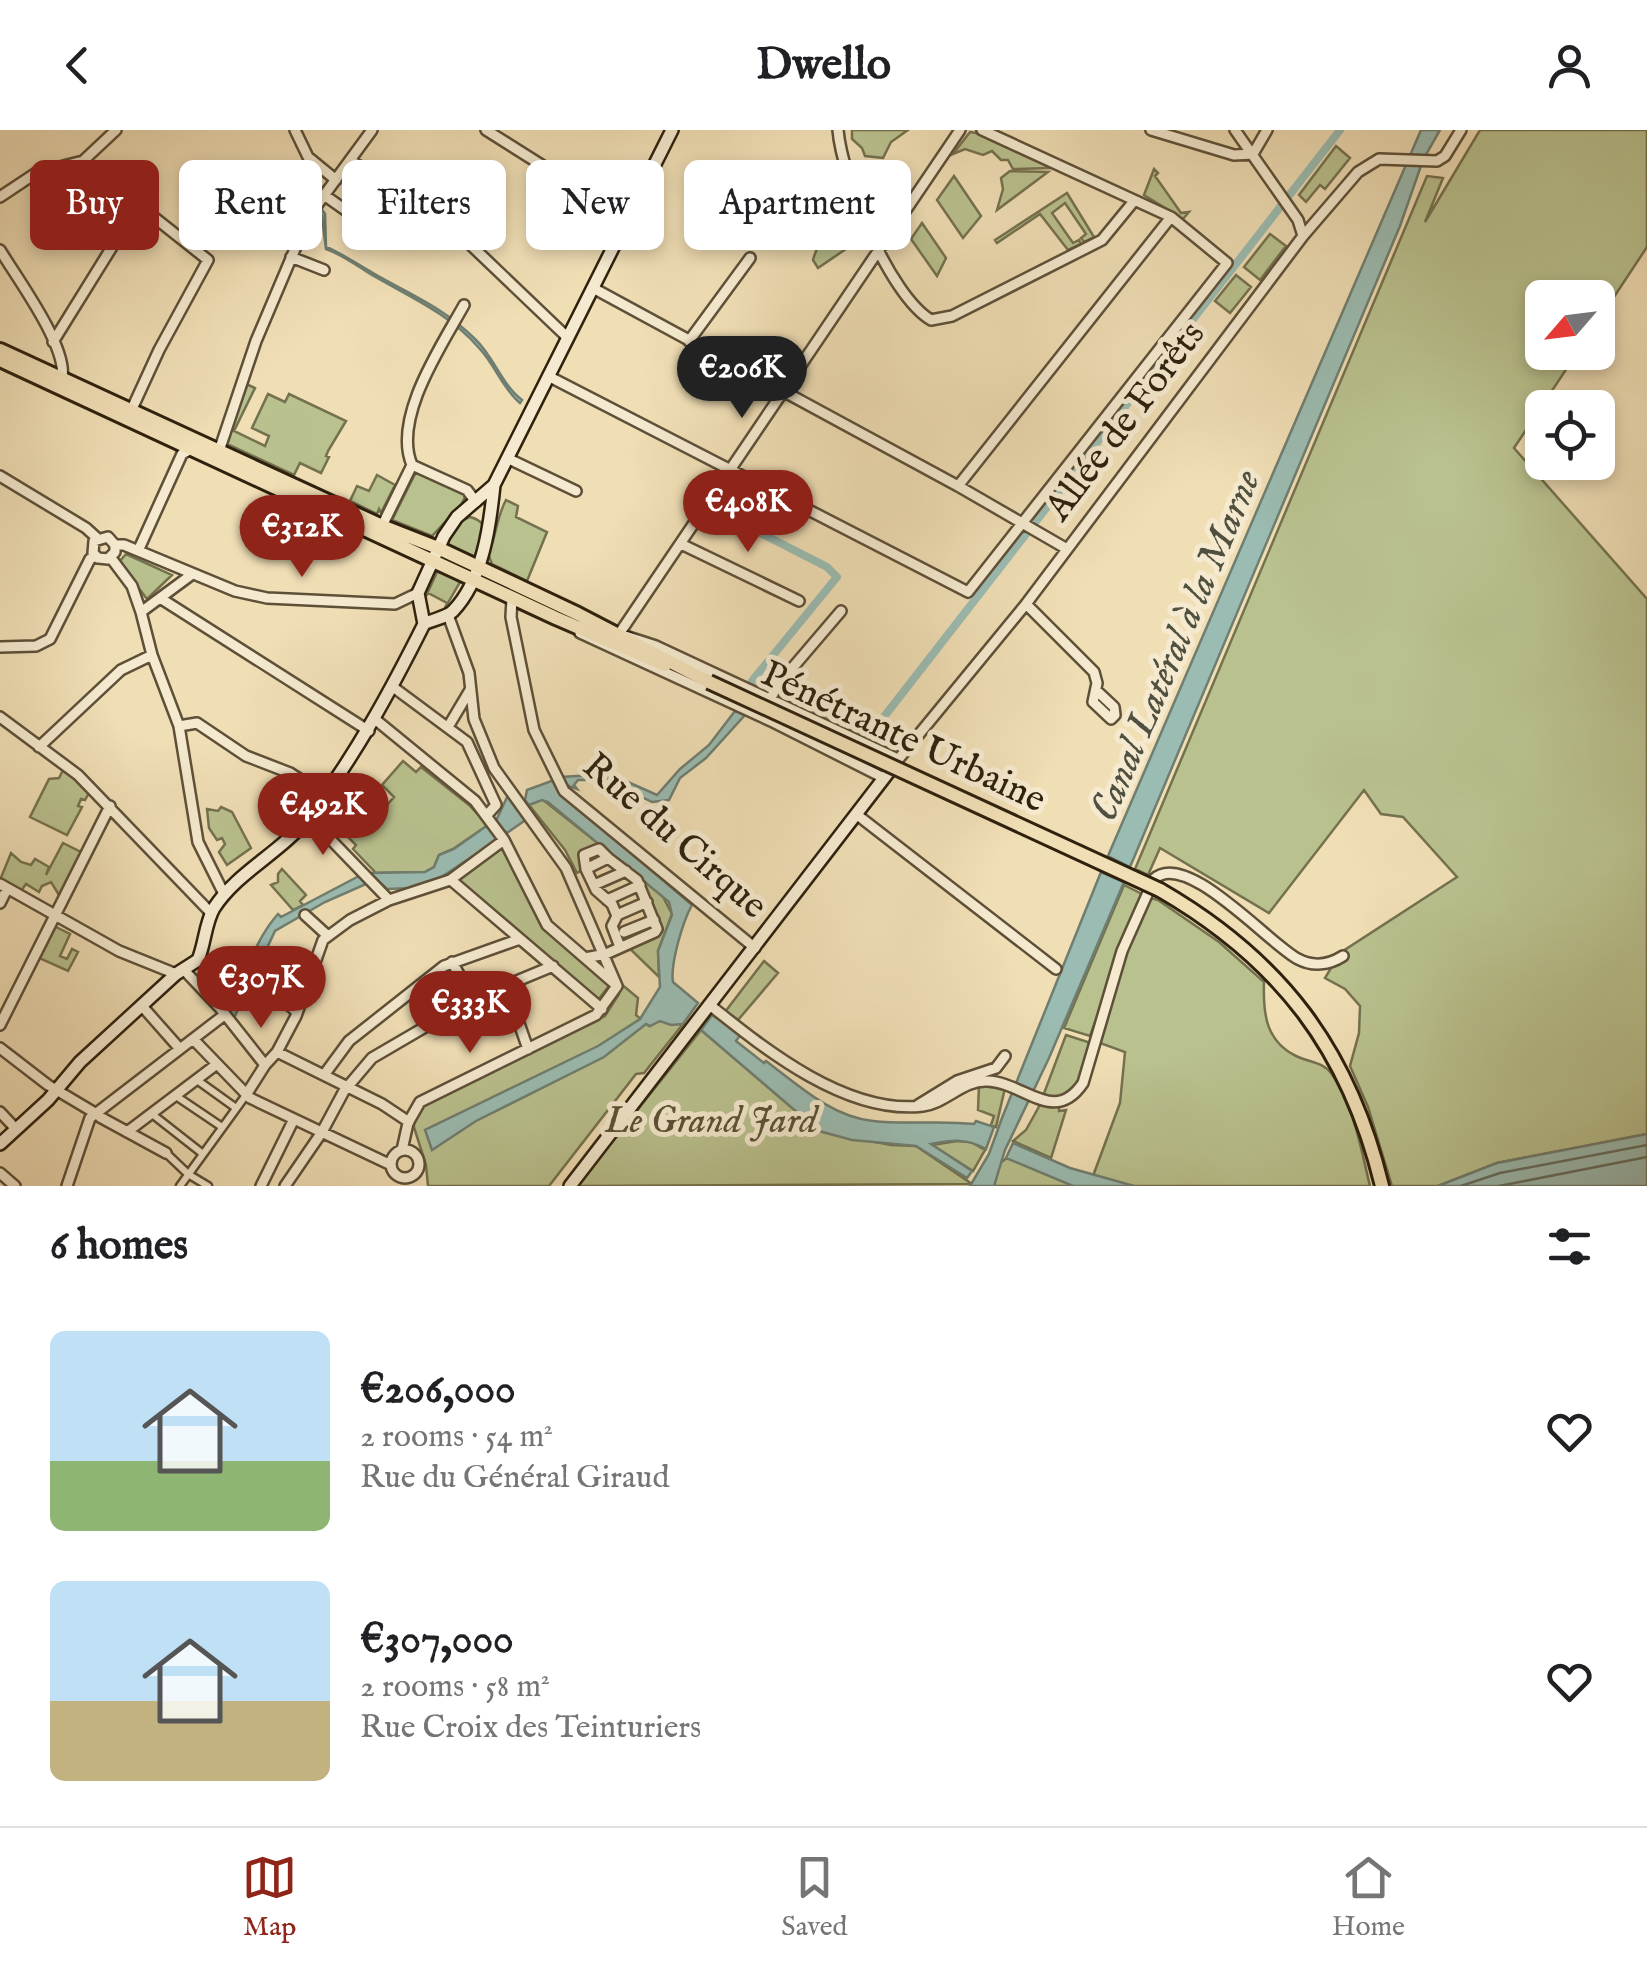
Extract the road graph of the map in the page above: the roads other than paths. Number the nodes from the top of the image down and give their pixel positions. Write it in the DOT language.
graph roads {
  1 [pos="116,130"];
  2 [pos="295,130"];
  3 [pos="372,130"];
  4 [pos="486,130"];
  5 [pos="672,130"];
  6 [pos="838,130"];
  7 [pos="960,130"];
  8 [pos="982,130"];
  9 [pos="1151,130"];
  10 [pos="1235,130"];
  11 [pos="1268,130"];
  12 [pos="1461,130"];
  13 [pos="1253,154"];
  14 [pos="83,160"];
  15 [pos="350,160"];
  16 [pos="534,160"];
  17 [pos="657,160"];
  18 [pos="342,171"];
  19 [pos="30,176"];
  20 [pos="336,180"];
  21 [pos="0,196"];
  22 [pos="322,199"];
  23 [pos="1134,201"];
  24 [pos="1170,217"];
  25 [pos="159,222"];
  26 [pos="1303,236"];
  27 [pos="0,250"];
  28 [pos="110,250"];
  29 [pos="295,250"];
  30 [pos="476,250"];
  31 [pos="611,250"];
  32 [pos="877,253"];
  33 [pos="291,257"];
  34 [pos="750,258"];
  35 [pos="324,270"];
  36 [pos="592,288"];
  37 [pos="464,305"];
  38 [pos="568,338"];
  39 [pos="689,341"];
  40 [pos="53,342"];
  41 [pos="0,350"];
  42 [pos="0,360"];
  43 [pos="548,376"];
  44 [pos="62,378"];
  45 [pos="784,393"];
  46 [pos="132,410"];
  47 [pos="192,448"];
  48 [pos="219,451"];
  49 [pos="507,458"];
  50 [pos="412,465"];
  51 [pos="731,470"];
  52 [pos="0,476"];
  53 [pos="494,484"];
  54 [pos="958,486"];
  55 [pos="576,491"];
  56 [pos="476,502"];
  57 [pos="491,510"];
  58 [pos="1024,523"];
  59 [pos="382,526"];
  60 [pos="97,538"];
  61 [pos="681,544"];
  62 [pos="116,545"];
  63 [pos="1067,549"];
  64 [pos="138,552"];
  65 [pos="435,554"];
  66 [pos="96,556"];
  67 [pos="111,558"];
  68 [pos="474,573"];
  69 [pos="190,574"];
  70 [pos="419,597"];
  71 [pos="160,598"];
  72 [pos="512,598"];
  73 [pos="798,601"];
  74 [pos="1026,604"];
  75 [pos="841,611"];
  76 [pos="142,612"];
  77 [pos="446,616"];
  78 [pos="424,624"];
  79 [pos="575,627"];
  80 [pos="620,634"];
  81 [pos="0,647"];
  82 [pos="152,656"];
  83 [pos="709,682"];
  84 [pos="393,688"];
  85 [pos="470,690"];
  86 [pos="1097,690"];
  87 [pos="773,693"];
  88 [pos="0,717"];
  89 [pos="373,725"];
  90 [pos="179,726"];
  91 [pos="448,727"];
  92 [pos="39,747"];
  93 [pos="896,762"];
  94 [pos="884,778"];
  95 [pos="324,795"];
  96 [pos="110,806"];
  97 [pos="856,814"];
  98 [pos="486,816"];
  99 [pos="309,817"];
  100 [pos="504,840"];
  101 [pos="626,870"];
  102 [pos="450,880"];
  103 [pos="594,885"];
  104 [pos="640,885"];
  105 [pos="4,887"];
  106 [pos="224,894"];
  107 [pos="389,900"];
  108 [pos="607,900"];
  109 [pos="647,902"];
  110 [pos="0,903"];
  111 [pos="211,914"];
  112 [pos="304,915"];
  113 [pos="617,916"];
  114 [pos="55,918"];
  115 [pos="328,936"];
  116 [pos="627,936"];
  117 [pos="520,939"];
  118 [pos="620,947"];
  119 [pos="755,948"];
  120 [pos="606,954"];
  121 [pos="1343,956"];
  122 [pos="452,962"];
  123 [pos="589,962"];
  124 [pos="552,966"];
  125 [pos="1056,969"];
  126 [pos="180,972"];
  127 [pos="256,976"];
  128 [pos="506,986"];
  129 [pos="617,986"];
  130 [pos="473,999"];
  131 [pos="142,1006"];
  132 [pos="711,1006"];
  133 [pos="602,1009"];
  134 [pos="298,1012"];
  135 [pos="224,1015"];
  136 [pos="0,1026"];
  137 [pos="193,1039"];
  138 [pos="0,1048"];
  139 [pos="528,1049"];
  140 [pos="180,1050"];
  141 [pos="278,1052"];
  142 [pos="1005,1056"];
  143 [pos="217,1064"];
  144 [pos="265,1065"];
  145 [pos="324,1075"];
  146 [pos="196,1080"];
  147 [pos="55,1089"];
  148 [pos="346,1089"];
  149 [pos="246,1095"];
  150 [pos="176,1096"];
  151 [pos="916,1106"];
  152 [pos="236,1108"];
  153 [pos="0,1112"];
  154 [pos="152,1114"];
  155 [pos="98,1115"];
  156 [pos="294,1119"];
  157 [pos="409,1122"];
  158 [pos="222,1127"];
  159 [pos="16,1130"];
  160 [pos="127,1132"];
  161 [pos="322,1132"];
  162 [pos="0,1144"];
  163 [pos="402,1150"];
  164 [pos="166,1154"];
  165 [pos="204,1154"];
  166 [pos="390,1165"];
  167 [pos="0,1173"];
  168 [pos="188,1174"];
  169 [pos="396,1175"];
  170 [pos="414,1181"];
  171 [pos="389,1185"];
  172 [pos="15,1186"];
  173 [pos="67,1186"];
  174 [pos="180,1186"];
  175 [pos="208,1186"];
  176 [pos="261,1186"];
  177 [pos="286,1186"];
  178 [pos="570,1186"];
  179 [pos="1382,1186"];
  1 -- 14 [label="street"];
  2 -- 20 [label="street"];
  3 -- 15 [label="street"];
  4 -- 16 [label="street"];
  5 -- 17 [label="main road"];
  6 -- 32 [label="street"];
  7 -- 32 [label="street"];
  8 -- 23 [label="street"];
  9 -- 13 [label="street"];
  10 -- 13 [label="street"];
  11 -- 13 [label="street"];
  12 -- 26 [label="street, Allée de Forêts"];
  13 -- 26 [label="street"];
  18 -- 20 [label="street"];
  19 -- 21 [label="street"];
  20 -- 22 [label="street"];
  23 -- 24 [label="street"];
  23 -- 32 [label="street"];
  24 -- 54 [label="street"];
  24 -- 58 [label="street"];
  25 -- 46 [label="street"];
  26 -- 63 [label="street, Allée de Forêts"];
  27 -- 40 [label="street"];
  28 -- 40 [label="street"];
  29 -- 33 [label="street"];
  30 -- 38 [label="street"];
  31 -- 36 [label="main road"];
  32 -- 45 [label="street"];
  33 -- 35 [label="street"];
  33 -- 48 [label="street"];
  34 -- 39 [label="street"];
  36 -- 38 [label="main road"];
  36 -- 39 [label="street"];
  37 -- 50 [label="street"];
  38 -- 43 [label="main road"];
  39 -- 45 [label="street"];
  40 -- 44 [label="street"];
  41 -- 44 [label="main road"];
  42 -- 47 [label="main road"];
  43 -- 49 [label="main road"];
  43 -- 51 [label="street"];
  44 -- 46 [label="main road"];
  45 -- 51 [label="street"];
  45 -- 54 [label="street"];
  46 -- 48 [label="main road"];
  47 -- 64 [label="street"];
  47 -- 65 [label="main road"];
  48 -- 59 [label="main road"];
  49 -- 53 [label="main road"];
  49 -- 55 [label="street"];
  50 -- 56 [label="street"];
  50 -- 59 [label="street"];
  51 -- 58 [label="street"];
  51 -- 61 [label="street"];
  52 -- 60 [label="street"];
  53 -- 56 [label="main road"];
  53 -- 57 [label="main road"];
  54 -- 58 [label="street"];
  56 -- 57 [label="main road"];
  56 -- 65 [label="main road"];
  57 -- 68 [label="main road"];
  58 -- 63 [label="street"];
  59 -- 65 [label="main road"];
  60 -- 62 [label="street"];
  60 -- 66 [label="street"];
  61 -- 73 [label="street"];
  61 -- 80 [label="street"];
  62 -- 64 [label="street"];
  62 -- 67 [label="street"];
  63 -- 74 [label="street, Allée de Forêts"];
  64 -- 69 [label="street"];
  65 -- 68 [label="main road"];
  65 -- 70 [label="main road"];
  66 -- 67 [label="street"];
  66 -- 81 [label="street"];
  67 -- 76 [label="street"];
  68 -- 72 [label="main road"];
  68 -- 77 [label="main road"];
  68 -- 80 [label="main road"];
  69 -- 70 [label="street"];
  69 -- 71 [label="street"];
  70 -- 77 [label="main road"];
  70 -- 78 [label="main road"];
  71 -- 76 [label="street"];
  71 -- 89 [label="street"];
  72 -- 79 [label="main road"];
  72 -- 119 [label="street, Rue du Cirque"];
  74 -- 86 [label="street"];
  74 -- 93 [label="street, Allée de Forêts"];
  75 -- 87 [label="street"];
  76 -- 82 [label="street"];
  77 -- 78 [label="main road"];
  77 -- 85 [label="street"];
  78 -- 84 [label="main road"];
  79 -- 83 [label="main road"];
  79 -- 94 [label="street"];
  80 -- 83 [label="main road"];
  80 -- 87 [label="street"];
  82 -- 90 [label="street"];
  82 -- 92 [label="street"];
  83 -- 179 [label="main road, Pénétrante Urbaine, bridge"];
  84 -- 89 [label="main road"];
  84 -- 91 [label="street"];
  85 -- 91 [label="street"];
  85 -- 120 [label="street"];
  87 -- 93 [label="street"];
  88 -- 92 [label="street"];
  89 -- 95 [label="main road"];
  89 -- 98 [label="street"];
  90 -- 95 [label="street"];
  90 -- 106 [label="street"];
  91 -- 98 [label="street"];
  92 -- 96 [label="street"];
  93 -- 94 [label="main road"];
  94 -- 97 [label="main road"];
  95 -- 99 [label="main road"];
  96 -- 111 [label="street"];
  96 -- 114 [label="street"];
  97 -- 119 [label="main road"];
  97 -- 125 [label="street"];
  98 -- 100 [label="street"];
  99 -- 106 [label="main road"];
  99 -- 107 [label="street"];
  100 -- 102 [label="street"];
  100 -- 123 [label="street"];
  101 -- 103 [label="street"];
  101 -- 103 [label="street"];
  101 -- 104 [label="street"];
  102 -- 107 [label="street"];
  102 -- 117 [label="street"];
  103 -- 108 [label="street"];
  104 -- 108 [label="street"];
  104 -- 109 [label="street"];
  105 -- 110 [label="street"];
  105 -- 114 [label="street"];
  106 -- 111 [label="main road"];
  107 -- 115 [label="street"];
  108 -- 113 [label="street"];
  109 -- 113 [label="street"];
  109 -- 116 [label="street"];
  111 -- 126 [label="main road"];
  112 -- 115 [label="street"];
  113 -- 116 [label="street"];
  113 -- 118 [label="street"];
  114 -- 126 [label="street"];
  114 -- 136 [label="street"];
  115 -- 134 [label="street"];
  116 -- 118 [label="street"];
  117 -- 122 [label="street"];
  117 -- 124 [label="street"];
  118 -- 120 [label="street"];
  119 -- 132 [label="main road"];
  120 -- 123 [label="street"];
  120 -- 129 [label="street"];
  121 -- 151 [label="street"];
  122 -- 130 [label="street"];
  122 -- 145 [label="street"];
  123 -- 129 [label="street"];
  124 -- 128 [label="street"];
  124 -- 133 [label="street"];
  126 -- 131 [label="main road"];
  126 -- 135 [label="street"];
  127 -- 134 [label="street"];
  128 -- 130 [label="street"];
  128 -- 139 [label="street"];
  129 -- 133 [label="street"];
  130 -- 148 [label="street"];
  131 -- 140 [label="street"];
  131 -- 147 [label="main road"];
  132 -- 151 [label="street"];
  132 -- 178 [label="main road"];
  133 -- 139 [label="street"];
  134 -- 141 [label="street"];
  135 -- 137 [label="street"];
  135 -- 144 [label="street"];
  137 -- 140 [label="street"];
  137 -- 143 [label="street"];
  138 -- 147 [label="street"];
  139 -- 157 [label="street"];
  140 -- 155 [label="street"];
  141 -- 144 [label="street"];
  141 -- 145 [label="street"];
  142 -- 151 [label="street"];
  143 -- 146 [label="street"];
  143 -- 149 [label="street"];
  144 -- 149 [label="street"];
  145 -- 148 [label="street"];
  146 -- 150 [label="street"];
  146 -- 152 [label="street"];
  147 -- 155 [label="street"];
  147 -- 159 [label="main road"];
  148 -- 157 [label="street"];
  148 -- 161 [label="street"];
  149 -- 152 [label="street"];
  149 -- 156 [label="street"];
  150 -- 154 [label="street"];
  150 -- 158 [label="street"];
  152 -- 158 [label="street"];
  153 -- 159 [label="street"];
  154 -- 160 [label="street"];
  154 -- 165 [label="street"];
  155 -- 160 [label="street"];
  155 -- 173 [label="street"];
  156 -- 161 [label="street"];
  156 -- 176 [label="street"];
  157 -- 163 [label="street"];
  158 -- 165 [label="street"];
  159 -- 162 [label="main road"];
  160 -- 164 [label="street"];
  161 -- 166 [label="street"];
  161 -- 177 [label="street"];
  163 -- 166 [label="street"];
  163 -- 170 [label="street"];
  164 -- 168 [label="street"];
  165 -- 168 [label="street"];
  166 -- 169 [label="street"];
  167 -- 172 [label="street"];
  168 -- 174 [label="street"];
  168 -- 175 [label="street"];
  169 -- 170 [label="street"];
  169 -- 171 [label="street"];
}
